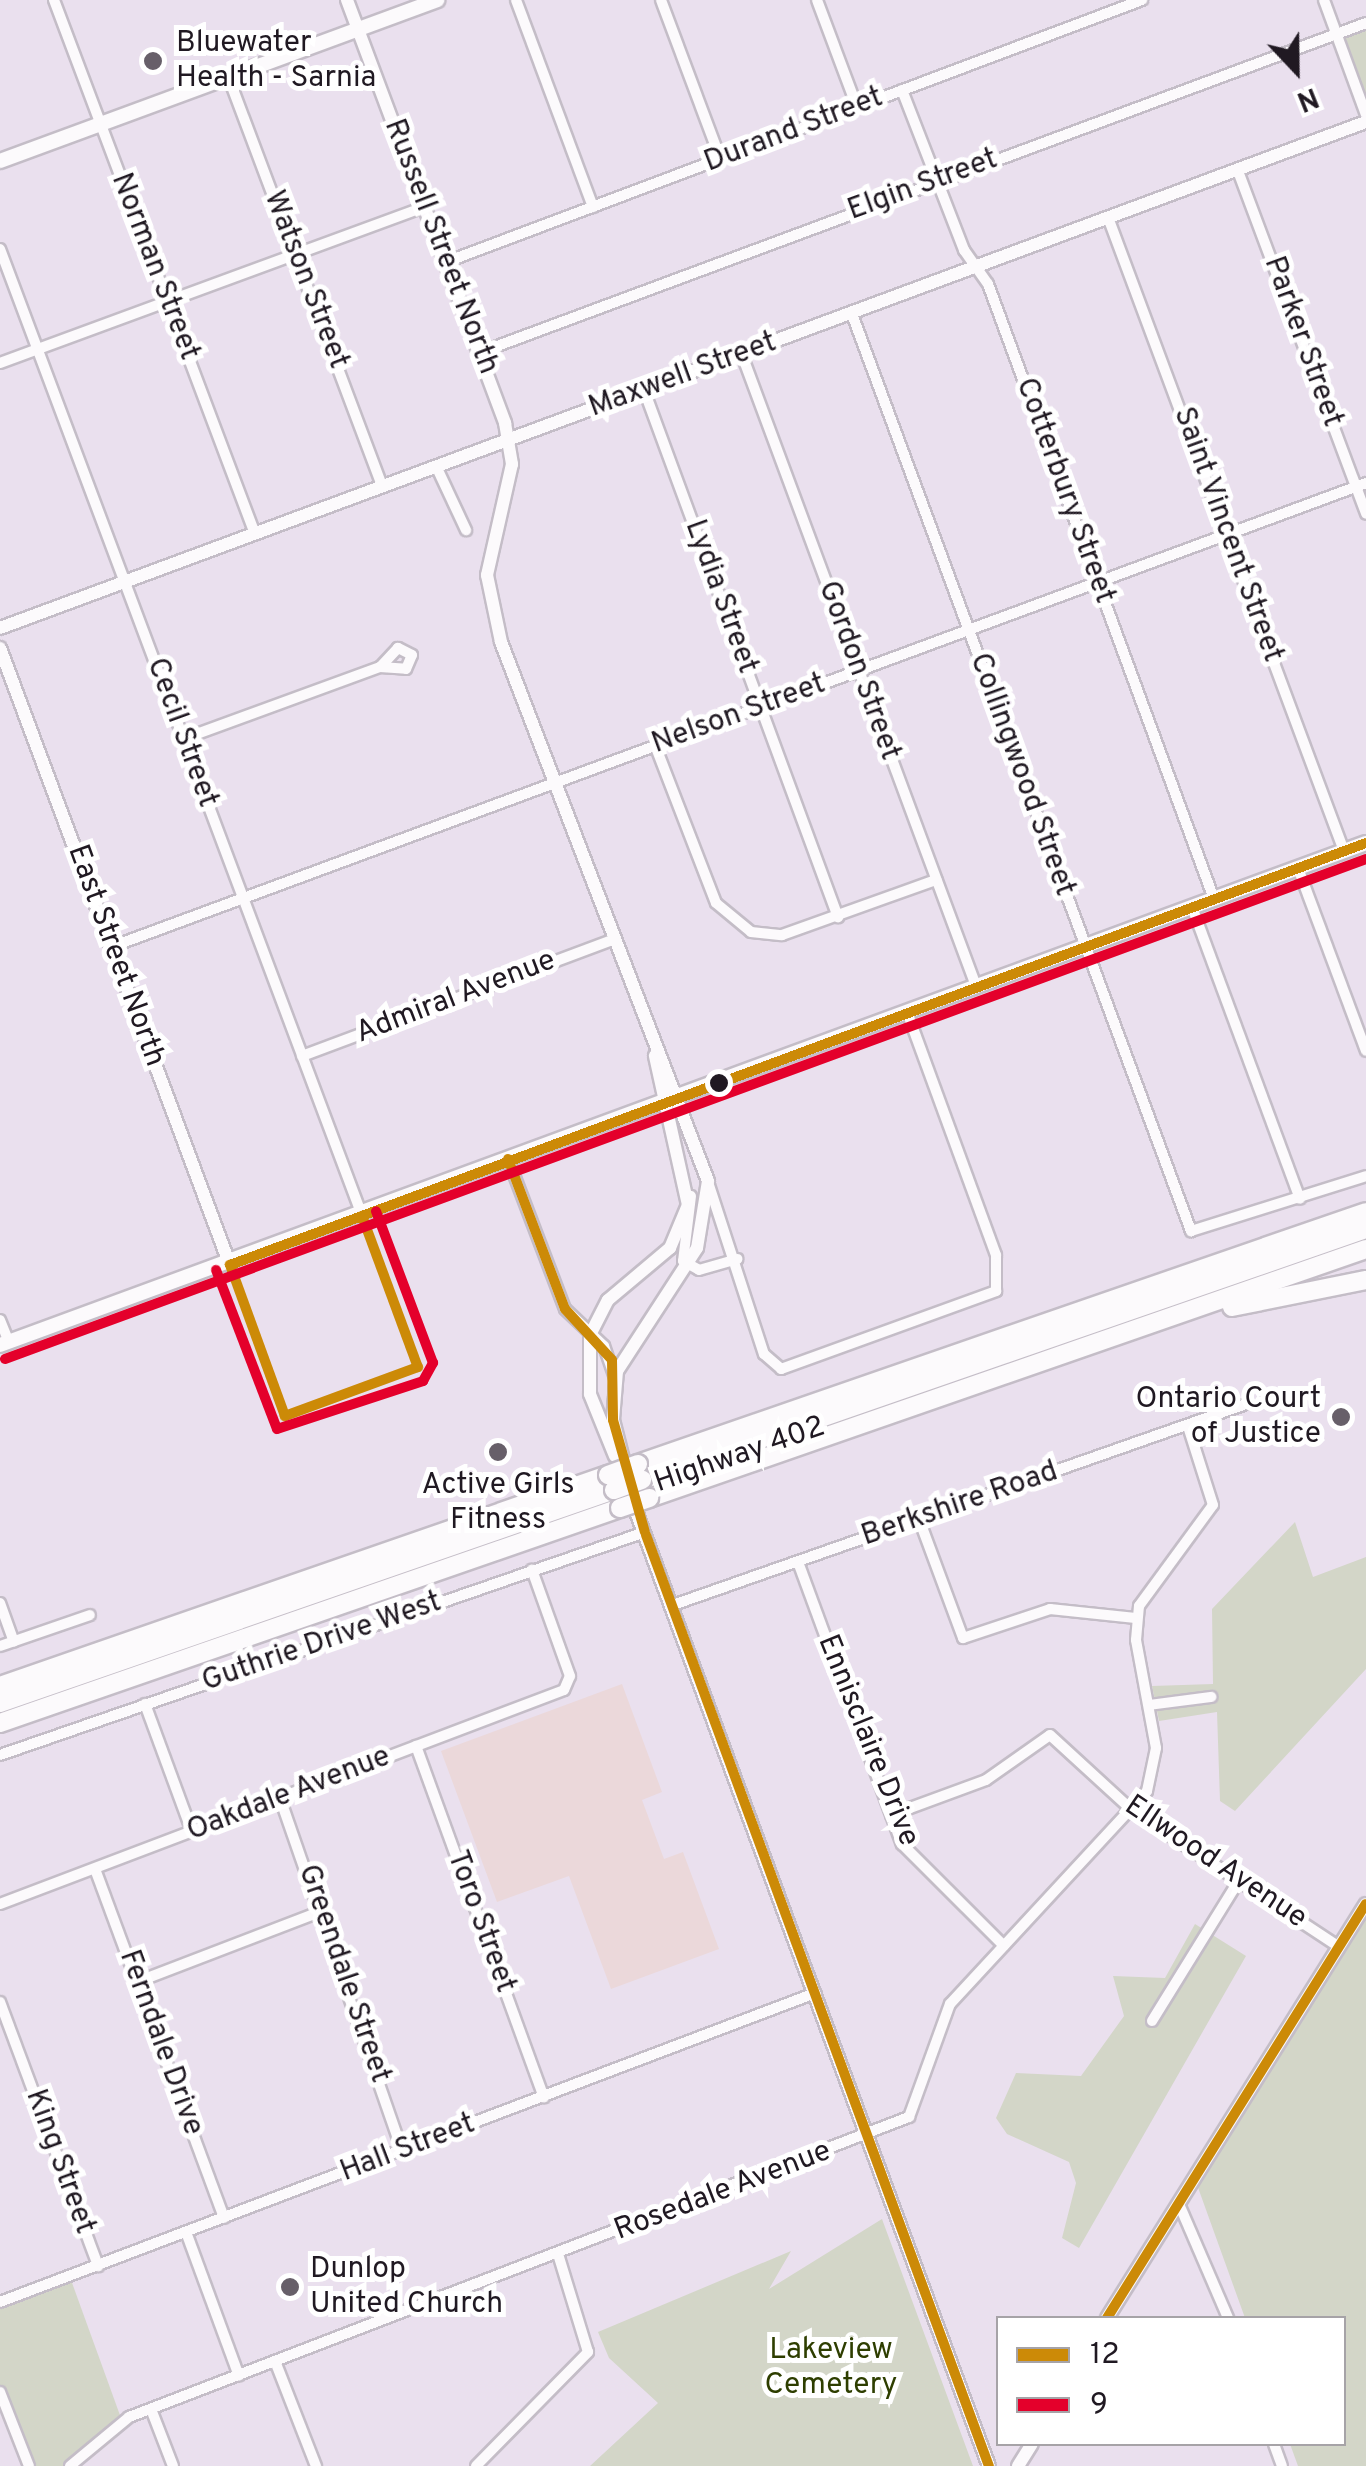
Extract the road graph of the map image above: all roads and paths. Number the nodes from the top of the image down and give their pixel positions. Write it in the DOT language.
graph roads {
  1 [pos="54,0"];
  2 [pos="347,0"];
  3 [pos="437,0"];
  4 [pos="516,0"];
  5 [pos="660,0"];
  6 [pos="817,0"];
  7 [pos="1142,0"];
  8 [pos="1324,0"];
  9 [pos="1124,3"];
  10 [pos="1366,23"];
  11 [pos="358,29"];
  12 [pos="1336,34"];
  13 [pos="228,76"];
  14 [pos="902,90"];
  15 [pos="857,107"];
  16 [pos="1366,119"];
  17 [pos="100,123"];
  18 [pos="720,158"];
  19 [pos="0,160"];
  20 [pos="1238,171"];
  21 [pos="937,181"];
  22 [pos="593,206"];
  23 [pos="426,207"];
  24 [pos="1109,220"];
  25 [pos="0,249"];
  26 [pos="296,254"];
  27 [pos="446,262"];
  28 [pos="975,268"];
  29 [pos="168,302"];
  30 [pos="852,314"];
  31 [pos="38,349"];
  32 [pos="481,352"];
  33 [pos="742,354"];
  34 [pos="0,363"];
  35 [pos="644,390"];
  36 [pos="509,440"];
  37 [pos="436,466"];
  38 [pos="382,485"];
  39 [pos="1361,485"];
  40 [pos="1366,514"];
  41 [pos="466,530"];
  42 [pos="254,534"];
  43 [pos="1227,535"];
  44 [pos="125,581"];
  45 [pos="1098,582"];
  46 [pos="0,628"];
  47 [pos="968,631"];
  48 [pos="0,648"];
  49 [pos="380,666"];
  50 [pos="858,671"];
  51 [pos="760,708"];
  52 [pos="183,739"];
  53 [pos="655,745"];
  54 [pos="552,783"];
  55 [pos="1366,843"];
  56 [pos="1344,851"];
  57 [pos="1298,868"];
  58 [pos="936,880"];
  59 [pos="242,897"];
  60 [pos="1214,898"];
  61 [pos="1192,906"];
  62 [pos="838,917"];
  63 [pos="610,941"];
  64 [pos="1084,946"];
  65 [pos="111,947"];
  66 [pos="976,986"];
  67 [pos="907,1012"];
  68 [pos="1366,1051"];
  69 [pos="302,1056"];
  70 [pos="670,1099"];
  71 [pos="508,1159"];
  72 [pos="1366,1176"];
  73 [pos="688,1180"];
  74 [pos="708,1181"];
  75 [pos="1300,1199"];
  76 [pos="1366,1201"];
  77 [pos="1366,1212"];
  78 [pos="362,1216"];
  79 [pos="1366,1229"];
  80 [pos="1366,1239"];
  81 [pos="1366,1248"];
  82 [pos="736,1259"];
  83 [pos="230,1265"];
  84 [pos="688,1266"];
  85 [pos="1366,1280"];
  86 [pos="565,1309"];
  87 [pos="0,1320"];
  88 [pos="1028,1328"];
  89 [pos="590,1335"];
  90 [pos="4,1344"];
  91 [pos="1092,1347"];
  92 [pos="586,1360"];
  93 [pos="615,1382"];
  94 [pos="1246,1404"];
  95 [pos="1188,1426"];
  96 [pos="630,1490"];
  97 [pos="919,1519"];
  98 [pos="645,1532"];
  99 [pos="798,1562"];
  100 [pos="532,1570"];
  101 [pos="0,1603"];
  102 [pos="673,1606"];
  103 [pos="90,1615"];
  104 [pos="1136,1618"];
  105 [pos="14,1642"];
  106 [pos="0,1646"];
  107 [pos="0,1684"];
  108 [pos="1211,1697"];
  109 [pos="0,1703"];
  110 [pos="145,1704"];
  111 [pos="1149,1705"];
  112 [pos="0,1713"];
  113 [pos="0,1723"];
  114 [pos="416,1746"];
  115 [pos="0,1754"];
  116 [pos="280,1798"];
  117 [pos="1132,1811"];
  118 [pos="891,1815"];
  119 [pos="192,1832"];
  120 [pos="94,1869"];
  121 [pos="1239,1880"];
  122 [pos="0,1904"];
  123 [pos="1366,1904"];
  124 [pos="322,1911"];
  125 [pos="1004,1946"];
  126 [pos="1339,1947"];
  127 [pos="137,1982"];
  128 [pos="815,1993"];
  129 [pos="0,2002"];
  130 [pos="1152,2022"];
  131 [pos="544,2097"];
  132 [pos="868,2137"];
  133 [pos="402,2151"];
  134 [pos="1179,2204"];
  135 [pos="224,2218"];
  136 [pos="186,2232"];
  137 [pos="558,2254"];
  138 [pos="98,2266"];
  139 [pos="0,2302"];
  140 [pos="1108,2316"];
  141 [pos="1227,2316"];
  142 [pos="275,2361"];
  143 [pos="238,2376"];
  144 [pos="0,2392"];
  145 [pos="151,2409"];
  146 [pos="28,2466"];
  147 [pos="70,2466"];
  148 [pos="173,2466"];
  149 [pos="316,2466"];
  150 [pos="476,2466"];
  151 [pos="989,2466"];
  1 -- 17 [label="street, Norman Street"];
  2 -- 11 [label="street, Russell Street North"];
  3 -- 11 [label="main road"];
  4 -- 22 [label="street"];
  5 -- 18 [label="street"];
  6 -- 15 [label="street"];
  7 -- 9 [label="street, Durand Street"];
  8 -- 12 [label="street"];
  9 -- 14 [label="street, Durand Street"];
  10 -- 12 [label="street, Elgin Street"];
  11 -- 13 [label="main road"];
  11 -- 23 [label="street, Russell Street North"];
  12 -- 16 [label="street"];
  12 -- 21 [label="street, Elgin Street"];
  13 -- 17 [label="main road"];
  13 -- 26 [label="street, Watson Street"];
  14 -- 15 [label="street, Durand Street"];
  14 -- 21 [label="street, Cotterbury Street"];
  15 -- 18 [label="street, Durand Street"];
  16 -- 20 [label="street, Maxwell Street"];
  17 -- 19 [label="main road"];
  17 -- 29 [label="street, Norman Street"];
  18 -- 22 [label="street, Durand Street"];
  20 -- 24 [label="street, Maxwell Street"];
  20 -- 39 [label="street, Parker Street"];
  21 -- 28 [label="street, Cotterbury Street"];
  21 -- 32 [label="street, Elgin Street"];
  22 -- 27 [label="street, Durand Street"];
  23 -- 26 [label="street"];
  23 -- 27 [label="street, Russell Street North"];
  24 -- 28 [label="street, Maxwell Street"];
  24 -- 43 [label="street, Saint Vincent Street"];
  25 -- 31 [label="street, Cecil Street"];
  26 -- 29 [label="street"];
  26 -- 38 [label="street, Watson Street"];
  27 -- 32 [label="street, Russell Street North"];
  28 -- 30 [label="street, Maxwell Street"];
  28 -- 45 [label="street, Cotterbury Street"];
  29 -- 31 [label="street"];
  29 -- 42 [label="street, Norman Street"];
  30 -- 33 [label="street, Maxwell Street"];
  30 -- 47 [label="street, Collingwood Street"];
  31 -- 34 [label="street"];
  31 -- 44 [label="street, Cecil Street"];
  32 -- 36 [label="street, Russell Street North"];
  33 -- 35 [label="street, Maxwell Street"];
  33 -- 50 [label="street, Gordon Street"];
  35 -- 36 [label="street, Maxwell Street"];
  35 -- 51 [label="street, Lydia Street"];
  36 -- 37 [label="street, Maxwell Street"];
  36 -- 54 [label="street"];
  37 -- 38 [label="street, Maxwell Street"];
  37 -- 41 [label="street"];
  38 -- 42 [label="street, Maxwell Street"];
  39 -- 40 [label="street, Parker Street"];
  39 -- 43 [label="street, Nelson Street"];
  42 -- 44 [label="street, Maxwell Street"];
  43 -- 45 [label="street, Nelson Street"];
  43 -- 56 [label="street, Saint Vincent Street"];
  44 -- 46 [label="street, Maxwell Street"];
  44 -- 52 [label="street, Cecil Street"];
  45 -- 47 [label="street, Nelson Street"];
  45 -- 60 [label="street, Cotterbury Street"];
  47 -- 50 [label="street, Nelson Street"];
  47 -- 64 [label="street, Collingwood Street"];
  48 -- 65 [label="street, East Street North"];
  49 -- 52 [label="street"];
  50 -- 51 [label="street, Nelson Street"];
  50 -- 58 [label="street, Gordon Street"];
  51 -- 53 [label="street, Nelson Street"];
  51 -- 62 [label="street, Lydia Street"];
  52 -- 59 [label="street, Cecil Street"];
  53 -- 54 [label="street, Nelson Street"];
  53 -- 62 [label="street"];
  54 -- 59 [label="street, Nelson Street"];
  54 -- 63 [label="street"];
  55 -- 56 [label="main road"];
  56 -- 57 [label="main road"];
  57 -- 60 [label="main road"];
  57 -- 68 [label="street"];
  58 -- 62 [label="street"];
  58 -- 66 [label="street, Gordon Street"];
  59 -- 65 [label="street, Nelson Street"];
  59 -- 69 [label="street, Cecil Street"];
  60 -- 61 [label="main road"];
  61 -- 64 [label="main road"];
  61 -- 75 [label="street"];
  63 -- 69 [label="street, Admiral Avenue"];
  63 -- 70 [label="street"];
  64 -- 66 [label="main road"];
  64 -- 75 [label="street, Collingwood Street"];
  65 -- 83 [label="street, East Street North"];
  66 -- 67 [label="main road"];
  67 -- 70 [label="main road"];
  67 -- 82 [label="street"];
  69 -- 78 [label="street, Cecil Street"];
  70 -- 71 [label="main road"];
  70 -- 73 [label="street"];
  70 -- 74 [label="street"];
  71 -- 78 [label="main road"];
  71 -- 86 [label="street"];
  72 -- 75 [label="street"];
  73 -- 84 [label="street"];
  73 -- 89 [label="street"];
  74 -- 82 [label="street"];
  74 -- 84 [label="street"];
  76 -- 88 [label="highway"];
  77 -- 88 [label="highway, Highway 402"];
  78 -- 83 [label="main road"];
  79 -- 96 [label="highway"];
  80 -- 96 [label="highway, Highway 402"];
  81 -- 91 [label="highway"];
  82 -- 84 [label="street"];
  83 -- 90 [label="main road"];
  84 -- 93 [label="street"];
  85 -- 91 [label="highway"];
  86 -- 89 [label="street"];
  86 -- 92 [label="street"];
  87 -- 90 [label="street"];
  88 -- 96 [label="highway, Highway 402"];
  89 -- 92 [label="street"];
  89 -- 93 [label="street"];
  91 -- 96 [label="highway"];
  92 -- 96 [label="street"];
  93 -- 96 [label="street"];
  94 -- 95 [label="street, Berkshire Road"];
  95 -- 97 [label="street, Berkshire Road"];
  95 -- 104 [label="street"];
  96 -- 98 [label="street"];
  96 -- 107 [label="highway, Highway 402"];
  96 -- 109 [label="highway"];
  96 -- 112 [label="highway, Highway 402"];
  96 -- 113 [label="highway"];
  97 -- 99 [label="street, Berkshire Road"];
  97 -- 104 [label="street"];
  98 -- 100 [label="street, Guthrie Drive West"];
  98 -- 102 [label="street"];
  99 -- 102 [label="street, Berkshire Road"];
  99 -- 118 [label="street, Ennisclaire Drive"];
  100 -- 110 [label="street, Guthrie Drive West"];
  100 -- 114 [label="street, Oakdale Avenue"];
  101 -- 105 [label="street"];
  102 -- 128 [label="street"];
  103 -- 105 [label="street"];
  104 -- 111 [label="street, Rosedale Avenue"];
  105 -- 106 [label="street"];
  108 -- 111 [label="street"];
  110 -- 115 [label="street, Guthrie Drive West"];
  110 -- 119 [label="street"];
  111 -- 117 [label="street, Rosedale Avenue"];
  114 -- 116 [label="street, Oakdale Avenue"];
  114 -- 131 [label="street, Toro Street"];
  116 -- 119 [label="street, Oakdale Avenue"];
  116 -- 124 [label="street, Greendale Street"];
  117 -- 118 [label="street, Ellwood Avenue"];
  117 -- 121 [label="street, Ellwood Avenue"];
  117 -- 125 [label="street, Rosedale Avenue"];
  118 -- 125 [label="street, Ennisclaire Drive"];
  119 -- 120 [label="street, Oakdale Avenue"];
  120 -- 122 [label="street, Oakdale Avenue"];
  120 -- 127 [label="street, Ferndale Drive"];
  121 -- 126 [label="street, Ellwood Avenue"];
  121 -- 130 [label="street"];
  123 -- 126 [label="street"];
  124 -- 127 [label="street"];
  124 -- 133 [label="street, Greendale Street"];
  125 -- 132 [label="street, Rosedale Avenue"];
  126 -- 134 [label="street"];
  127 -- 135 [label="street, Ferndale Drive"];
  128 -- 131 [label="street, Hall Street"];
  128 -- 132 [label="street"];
  129 -- 138 [label="street, King Street"];
  131 -- 133 [label="street, Hall Street"];
  132 -- 137 [label="street, Rosedale Avenue"];
  132 -- 151 [label="street"];
  133 -- 135 [label="street, Hall Street"];
  134 -- 140 [label="street"];
  134 -- 141 [label="street"];
  135 -- 136 [label="street, Hall Street"];
  136 -- 138 [label="street, Hall Street"];
  136 -- 143 [label="street"];
  137 -- 142 [label="street, Rosedale Avenue"];
  137 -- 150 [label="street"];
  138 -- 139 [label="street, Hall Street"];
  142 -- 143 [label="street, Rosedale Avenue"];
  142 -- 149 [label="street"];
  143 -- 145 [label="street, Rosedale Avenue"];
  144 -- 146 [label="street"];
  145 -- 147 [label="street, Rosedale Avenue"];
  145 -- 148 [label="street"];
}
